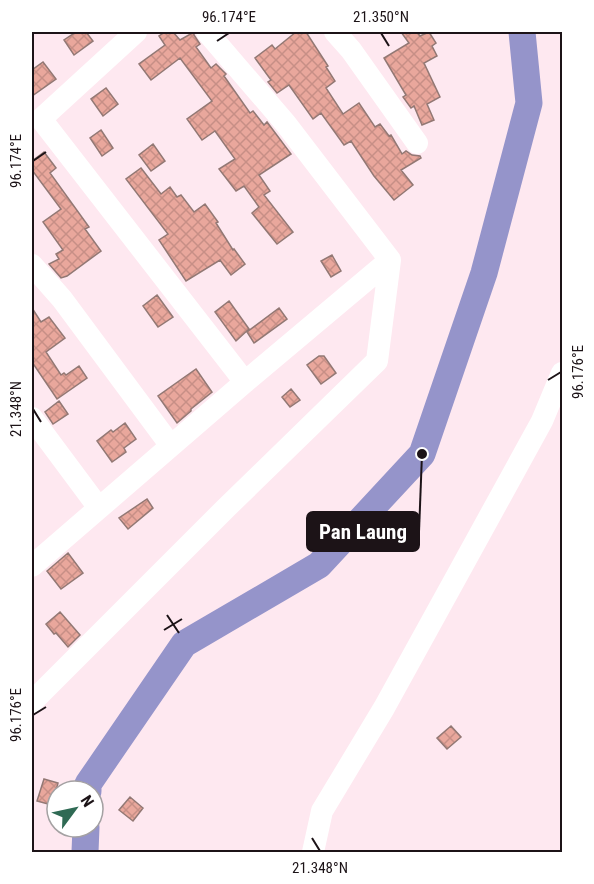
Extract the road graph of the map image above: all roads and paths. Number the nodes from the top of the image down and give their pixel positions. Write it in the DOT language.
graph roads {
  1 [pos="136,32"];
  2 [pos="207,32"];
  3 [pos="335,32"];
  4 [pos="417,143"];
  5 [pos="390,260"];
  6 [pos="32,265"];
  7 [pos="562,373"];
  8 [pos="245,382"];
  9 [pos="32,418"];
  10 [pos="171,446"];
  11 [pos="99,508"];
  12 [pos="32,566"];
  13 [pos="32,702"];
  14 [pos="313,852"];
  1 -- 8 [label="street"];
  2 -- 5 [label="street"];
  3 -- 4 [label="street"];
  5 -- 8 [label="street"];
  5 -- 13 [label="street"];
  6 -- 10 [label="street"];
  7 -- 14 [label="street"];
  8 -- 10 [label="street"];
  9 -- 11 [label="street"];
  10 -- 11 [label="street"];
  11 -- 12 [label="street"];
}
